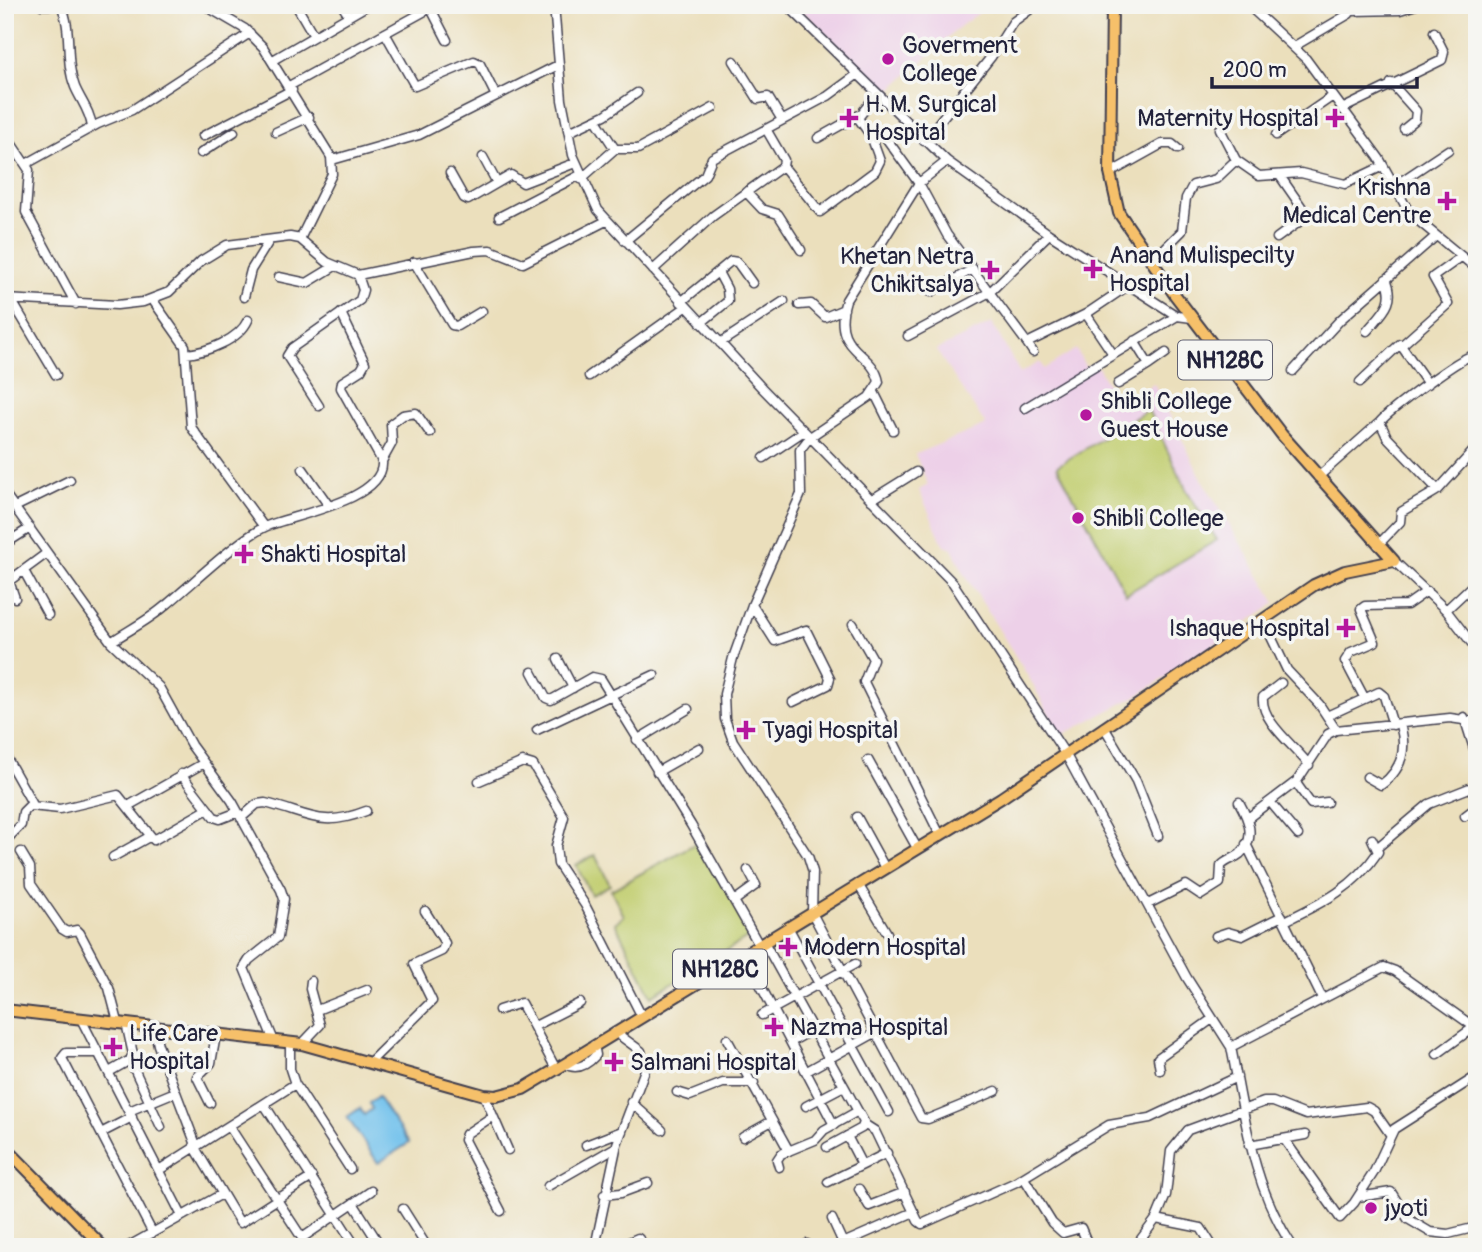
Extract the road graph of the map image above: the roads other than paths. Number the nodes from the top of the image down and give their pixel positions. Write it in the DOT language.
graph roads {
  1 [pos="42,5"];
  2 [pos="49,5"];
  3 [pos="61,5"];
  4 [pos="204,5"];
  5 [pos="296,5"];
  6 [pos="342,5"];
  7 [pos="368,5"];
  8 [pos="554,5"];
  9 [pos="787,5"];
  10 [pos="1036,5"];
  11 [pos="1112,5"];
  12 [pos="1119,5"];
  13 [pos="1248,5"];
  14 [pos="1416,5"];
  15 [pos="432,6"];
  16 [pos="1353,8"];
  17 [pos="349,16"];
  18 [pos="1434,32"];
  19 [pos="250,33"];
  20 [pos="385,33"];
  21 [pos="314,36"];
  22 [pos="447,40"];
  23 [pos="1295,49"];
  24 [pos="273,60"];
  25 [pos="734,61"];
  26 [pos="558,65"];
  27 [pos="858,74"];
  28 [pos="1391,83"];
  29 [pos="291,88"];
  30 [pos="638,93"];
  31 [pos="877,94"];
  32 [pos="496,96"];
  33 [pos="1333,96"];
  34 [pos="713,108"];
  35 [pos="1342,109"];
  36 [pos="859,115"];
  37 [pos="309,117"];
  38 [pos="596,120"];
  39 [pos="782,120"];
  40 [pos="219,126"];
  41 [pos="92,127"];
  42 [pos="766,129"];
  43 [pos="1220,129"];
  44 [pos="1404,129"];
  45 [pos="234,132"];
  46 [pos="276,132"];
  47 [pos="569,132"];
  48 [pos="1111,132"];
  49 [pos="5,134"];
  50 [pos="883,134"];
  51 [pos="1276,135"];
  52 [pos="204,136"];
  53 [pos="225,137"];
  54 [pos="818,138"];
  55 [pos="924,141"];
  56 [pos="615,149"];
  57 [pos="1178,149"];
  58 [pos="1448,150"];
  59 [pos="201,153"];
  60 [pos="483,157"];
  61 [pos="332,160"];
  62 [pos="1236,160"];
  63 [pos="947,161"];
  64 [pos="575,163"];
  65 [pos="26,164"];
  66 [pos="783,166"];
  67 [pos="1383,166"];
  68 [pos="450,173"];
  69 [pos="1110,173"];
  70 [pos="1280,176"];
  71 [pos="581,177"];
  72 [pos="497,183"];
  73 [pos="920,185"];
  74 [pos="1394,186"];
  75 [pos="746,192"];
  76 [pos="499,217"];
  77 [pos="606,221"];
  78 [pos="1049,233"];
  79 [pos="1436,236"];
  80 [pos="1277,238"];
  81 [pos="300,239"];
  82 [pos="625,241"];
  83 [pos="269,242"];
  84 [pos="801,250"];
  85 [pos="1461,257"];
  86 [pos="414,262"];
  87 [pos="1151,262"];
  88 [pos="335,266"];
  89 [pos="1477,269"];
  90 [pos="653,270"];
  91 [pos="973,270"];
  92 [pos="718,271"];
  93 [pos="358,275"];
  94 [pos="279,277"];
  95 [pos="1386,279"];
  96 [pos="751,283"];
  97 [pos="1129,285"];
  98 [pos="931,292"];
  99 [pos="990,292"];
  100 [pos="244,297"];
  101 [pos="152,299"];
  102 [pos="8,301"];
  103 [pos="784,301"];
  104 [pos="76,304"];
  105 [pos="683,304"];
  106 [pos="799,305"];
  107 [pos="844,309"];
  108 [pos="482,311"];
  109 [pos="341,313"];
  110 [pos="1086,314"];
  111 [pos="1177,316"];
  112 [pos="1192,318"];
  113 [pos="248,320"];
  114 [pos="701,323"];
  115 [pos="1367,331"];
  116 [pos="908,336"];
  117 [pos="1134,341"];
  118 [pos="1027,342"];
  119 [pos="720,343"];
  120 [pos="1402,345"];
  121 [pos="1033,352"];
  122 [pos="1166,353"];
  123 [pos="186,354"];
  124 [pos="1113,354"];
  125 [pos="1477,363"];
  126 [pos="1149,365"];
  127 [pos="1293,371"];
  128 [pos="56,375"];
  129 [pos="589,376"];
  130 [pos="1360,382"];
  131 [pos="1118,384"];
  132 [pos="1428,384"];
  133 [pos="874,392"];
  134 [pos="319,406"];
  135 [pos="1026,408"];
  136 [pos="1380,422"];
  137 [pos="894,430"];
  138 [pos="430,433"];
  139 [pos="807,434"];
  140 [pos="1477,447"];
  141 [pos="764,458"];
  142 [pos="382,461"];
  143 [pos="303,469"];
  144 [pos="916,472"];
  145 [pos="1318,477"];
  146 [pos="70,480"];
  147 [pos="1438,490"];
  148 [pos="5,494"];
  149 [pos="870,500"];
  150 [pos="329,506"];
  151 [pos="15,507"];
  152 [pos="264,527"];
  153 [pos="30,528"];
  154 [pos="5,544"];
  155 [pos="1378,545"];
  156 [pos="47,553"];
  157 [pos="1394,561"];
  158 [pos="1361,567"];
  159 [pos="24,571"];
  160 [pos="1476,583"];
  161 [pos="1427,591"];
  162 [pos="15,598"];
  163 [pos="752,606"];
  164 [pos="1446,610"];
  165 [pos="48,615"];
  166 [pos="1263,620"];
  167 [pos="853,624"];
  168 [pos="111,642"];
  169 [pos="1477,650"];
  170 [pos="558,659"];
  171 [pos="533,673"];
  172 [pos="654,675"];
  173 [pos="1281,683"];
  174 [pos="573,688"];
  175 [pos="609,696"];
  176 [pos="1364,697"];
  177 [pos="793,702"];
  178 [pos="688,709"];
  179 [pos="1327,716"];
  180 [pos="1464,718"];
  181 [pos="1477,722"];
  182 [pos="1396,725"];
  183 [pos="1104,727"];
  184 [pos="537,730"];
  185 [pos="1336,730"];
  186 [pos="636,740"];
  187 [pos="699,748"];
  188 [pos="5,755"];
  189 [pos="1066,755"];
  190 [pos="1477,758"];
  191 [pos="868,760"];
  192 [pos="204,763"];
  193 [pos="1309,765"];
  194 [pos="657,772"];
  195 [pos="181,774"];
  196 [pos="1367,777"];
  197 [pos="478,781"];
  198 [pos="1296,783"];
  199 [pos="1477,785"];
  200 [pos="1239,802"];
  201 [pos="1327,802"];
  202 [pos="1271,803"];
  203 [pos="31,806"];
  204 [pos="128,806"];
  205 [pos="1477,807"];
  206 [pos="208,809"];
  207 [pos="366,811"];
  208 [pos="239,815"];
  209 [pos="1465,816"];
  210 [pos="858,817"];
  211 [pos="1248,818"];
  212 [pos="940,835"];
  213 [pos="1298,835"];
  214 [pos="1158,836"];
  215 [pos="149,837"];
  216 [pos="1372,839"];
  217 [pos="5,841"];
  218 [pos="1245,844"];
  219 [pos="1378,847"];
  220 [pos="917,848"];
  221 [pos="20,852"];
  222 [pos="113,857"];
  223 [pos="886,868"];
  224 [pos="748,870"];
  225 [pos="858,884"];
  226 [pos="734,901"];
  227 [pos="1148,904"];
  228 [pos="425,911"];
  229 [pos="812,913"];
  230 [pos="1283,918"];
  231 [pos="788,928"];
  232 [pos="887,933"];
  233 [pos="1216,936"];
  234 [pos="762,944"];
  235 [pos="744,954"];
  236 [pos="855,964"];
  237 [pos="842,971"];
  238 [pos="311,981"];
  239 [pos="819,985"];
  240 [pos="367,990"];
  241 [pos="794,998"];
  242 [pos="1322,998"];
  243 [pos="580,1003"];
  244 [pos="774,1009"];
  245 [pos="5,1010"];
  246 [pos="317,1010"];
  247 [pos="499,1010"];
  248 [pos="762,1015"];
  249 [pos="641,1016"];
  250 [pos="81,1019"];
  251 [pos="1212,1019"];
  252 [pos="122,1023"];
  253 [pos="535,1026"];
  254 [pos="154,1027"];
  255 [pos="1475,1028"];
  256 [pos="812,1030"];
  257 [pos="615,1032"];
  258 [pos="875,1033"];
  259 [pos="216,1035"];
  260 [pos="727,1039"];
  261 [pos="274,1041"];
  262 [pos="791,1042"];
  263 [pos="290,1043"];
  264 [pos="302,1044"];
  265 [pos="853,1046"];
  266 [pos="1231,1047"];
  267 [pos="99,1053"];
  268 [pos="1437,1054"];
  269 [pos="829,1059"];
  270 [pos="130,1060"];
  271 [pos="371,1061"];
  272 [pos="561,1066"];
  273 [pos="1160,1070"];
  274 [pos="807,1071"];
  275 [pos="109,1072"];
  276 [pos="1477,1076"];
  277 [pos="1237,1077"];
  278 [pos="754,1083"];
  279 [pos="295,1084"];
  280 [pos="844,1086"];
  281 [pos="996,1091"];
  282 [pos="175,1092"];
  283 [pos="677,1092"];
  284 [pos="484,1095"];
  285 [pos="821,1098"];
  286 [pos="631,1102"];
  287 [pos="150,1103"];
  288 [pos="210,1103"];
  289 [pos="264,1104"];
  290 [pos="806,1106"];
  291 [pos="1242,1108"];
  292 [pos="858,1111"];
  293 [pos="889,1112"];
  294 [pos="130,1114"];
  295 [pos="493,1116"];
  296 [pos="772,1121"];
  297 [pos="864,1124"];
  298 [pos="834,1125"];
  299 [pos="229,1126"];
  300 [pos="161,1127"];
  301 [pos="622,1130"];
  302 [pos="662,1130"];
  303 [pos="100,1133"];
  304 [pos="1305,1135"];
  305 [pos="1390,1135"];
  306 [pos="847,1136"];
  307 [pos="743,1137"];
  308 [pos="1284,1139"];
  309 [pos="586,1145"];
  310 [pos="1249,1145"];
  311 [pos="195,1146"];
  312 [pos="5,1147"];
  313 [pos="617,1147"];
  314 [pos="827,1147"];
  315 [pos="508,1150"];
  316 [pos="789,1151"];
  317 [pos="887,1153"];
  318 [pos="862,1165"];
  319 [pos="779,1167"];
  320 [pos="350,1169"];
  321 [pos="159,1170"];
  322 [pos="312,1177"];
  323 [pos="1024,1178"];
  324 [pos="828,1182"];
  325 [pos="648,1183"];
  326 [pos="548,1186"];
  327 [pos="859,1189"];
  328 [pos="371,1191"];
  329 [pos="905,1192"];
  330 [pos="222,1194"];
  331 [pos="604,1195"];
  332 [pos="1358,1197"];
  333 [pos="277,1200"];
  334 [pos="353,1203"];
  335 [pos="403,1209"];
  336 [pos="501,1211"];
  337 [pos="914,1212"];
  338 [pos="335,1214"];
  339 [pos="182,1216"];
  340 [pos="832,1219"];
  341 [pos="1156,1219"];
  342 [pos="1477,1227"];
  343 [pos="152,1232"];
  344 [pos="302,1238"];
  345 [pos="376,1239"];
  346 [pos="1291,1244"];
  347 [pos="838,1245"];
  348 [pos="103,1247"];
  349 [pos="127,1247"];
  350 [pos="307,1247"];
  351 [pos="356,1247"];
  352 [pos="427,1247"];
  353 [pos="596,1247"];
  354 [pos="618,1247"];
  355 [pos="646,1247"];
  356 [pos="1088,1247"];
  357 [pos="1135,1247"];
  358 [pos="1213,1247"];
  359 [pos="1271,1247"];
  1 -- 2 [label="street"];
  3 -- 41 [label="street"];
  4 -- 19 [label="street"];
  5 -- 21 [label="street"];
  6 -- 17 [label="street"];
  7 -- 17 [label="street"];
  8 -- 26 [label="street"];
  9 -- 27 [label="street"];
  10 -- 55 [label="street"];
  11 -- 48 [label="highway, NH128C"];
  12 -- 48 [label="highway, NH128C"];
  13 -- 23 [label="street"];
  14 -- 16 [label="street"];
  15 -- 20 [label="street"];
  15 -- 22 [label="street"];
  16 -- 23 [label="street"];
  17 -- 21 [label="street"];
  18 -- 28 [label="street"];
  19 -- 24 [label="street"];
  19 -- 41 [label="street"];
  20 -- 29 [label="street"];
  20 -- 32 [label="street"];
  21 -- 24 [label="street"];
  23 -- 33 [label="street"];
  24 -- 29 [label="street"];
  25 -- 39 [label="street"];
  26 -- 32 [label="street"];
  26 -- 47 [label="street"];
  27 -- 31 [label="street"];
  27 -- 39 [label="street"];
  28 -- 35 [label="street"];
  28 -- 44 [label="street"];
  29 -- 37 [label="street"];
  29 -- 40 [label="street"];
  30 -- 38 [label="street"];
  31 -- 36 [label="street"];
  31 -- 55 [label="street"];
  32 -- 61 [label="street"];
  33 -- 35 [label="street"];
  33 -- 51 [label="street"];
  34 -- 56 [label="street"];
  35 -- 67 [label="street"];
  36 -- 54 [label="street"];
  36 -- 66 [label="street"];
  37 -- 46 [label="street"];
  37 -- 61 [label="street"];
  38 -- 47 [label="street"];
  38 -- 56 [label="street"];
  39 -- 42 [label="street"];
  40 -- 52 [label="street"];
  40 -- 53 [label="street"];
  41 -- 65 [label="street"];
  42 -- 66 [label="street"];
  42 -- 82 [label="street"];
  43 -- 62 [label="street"];
  45 -- 53 [label="street"];
  47 -- 64 [label="street"];
  48 -- 69 [label="highway, NH128C"];
  49 -- 65 [label="street"];
  50 -- 73 [label="street"];
  53 -- 59 [label="street"];
  55 -- 63 [label="street"];
  56 -- 71 [label="street"];
  57 -- 69 [label="street"];
  58 -- 74 [label="street"];
  60 -- 72 [label="street"];
  61 -- 81 [label="street"];
  62 -- 70 [label="street"];
  62 -- 87 [label="street"];
  63 -- 73 [label="street"];
  63 -- 78 [label="street"];
  64 -- 71 [label="street"];
  64 -- 72 [label="street"];
  65 -- 104 [label="street"];
  66 -- 75 [label="street"];
  67 -- 70 [label="street"];
  67 -- 74 [label="street"];
  68 -- 72 [label="street"];
  69 -- 87 [label="highway, NH128C"];
  70 -- 80 [label="street"];
  71 -- 76 [label="street"];
  71 -- 77 [label="street"];
  73 -- 91 [label="street"];
  73 -- 107 [label="street"];
  74 -- 79 [label="street"];
  75 -- 84 [label="street"];
  75 -- 90 [label="street"];
  77 -- 82 [label="street"];
  77 -- 86 [label="street"];
  78 -- 97 [label="street"];
  78 -- 99 [label="street"];
  79 -- 85 [label="street"];
  79 -- 95 [label="street"];
  81 -- 83 [label="street"];
  81 -- 88 [label="street"];
  82 -- 90 [label="street"];
  83 -- 100 [label="street"];
  83 -- 101 [label="street"];
  85 -- 89 [label="street"];
  85 -- 120 [label="street"];
  86 -- 93 [label="street"];
  86 -- 108 [label="street"];
  87 -- 112 [label="highway, NH128C"];
  88 -- 93 [label="street"];
  88 -- 94 [label="street"];
  90 -- 105 [label="street"];
  91 -- 98 [label="street"];
  91 -- 99 [label="street"];
  92 -- 96 [label="street"];
  92 -- 105 [label="street"];
  92 -- 114 [label="street"];
  93 -- 109 [label="street"];
  95 -- 115 [label="street"];
  95 -- 127 [label="street"];
  97 -- 110 [label="street"];
  97 -- 111 [label="street"];
  99 -- 116 [label="street"];
  99 -- 118 [label="street"];
  101 -- 104 [label="street"];
  101 -- 123 [label="street"];
  102 -- 104 [label="street"];
  102 -- 128 [label="street"];
  103 -- 119 [label="street"];
  105 -- 114 [label="street"];
  105 -- 129 [label="street"];
  106 -- 107 [label="street"];
  107 -- 133 [label="street"];
  109 -- 134 [label="street"];
  109 -- 142 [label="street"];
  110 -- 118 [label="street"];
  110 -- 124 [label="street"];
  111 -- 112 [label="street"];
  111 -- 117 [label="street"];
  112 -- 145 [label="highway, NH128C"];
  113 -- 123 [label="street"];
  114 -- 119 [label="street"];
  117 -- 124 [label="street"];
  117 -- 126 [label="street"];
  118 -- 121 [label="street"];
  119 -- 139 [label="street"];
  120 -- 130 [label="street"];
  120 -- 132 [label="street"];
  122 -- 126 [label="street"];
  123 -- 152 [label="street"];
  124 -- 135 [label="street"];
  125 -- 132 [label="street"];
  126 -- 131 [label="street"];
  132 -- 136 [label="street"];
  133 -- 137 [label="street"];
  133 -- 139 [label="street"];
  136 -- 145 [label="street"];
  136 -- 147 [label="street"];
  138 -- 142 [label="street"];
  139 -- 141 [label="street"];
  139 -- 149 [label="street"];
  139 -- 163 [label="street"];
  140 -- 147 [label="street"];
  142 -- 150 [label="street"];
  143 -- 150 [label="street"];
  144 -- 149 [label="street"];
  145 -- 155 [label="highway, NH128C"];
  146 -- 151 [label="street"];
  147 -- 155 [label="street"];
  148 -- 151 [label="street"];
  149 -- 189 [label="street"];
  150 -- 152 [label="street"];
  151 -- 153 [label="street"];
  152 -- 168 [label="street"];
  153 -- 154 [label="street"];
  153 -- 156 [label="street"];
  155 -- 157 [label="highway, NH128C"];
  155 -- 158 [label="highway"];
  156 -- 159 [label="street"];
  156 -- 168 [label="street"];
  157 -- 158 [label="highway, NH128C"];
  157 -- 161 [label="street"];
  158 -- 166 [label="highway, NH128C"];
  159 -- 162 [label="street"];
  159 -- 165 [label="street"];
  160 -- 164 [label="street"];
  161 -- 164 [label="street"];
  161 -- 176 [label="street"];
  163 -- 177 [label="street"];
  163 -- 229 [label="street"];
  164 -- 169 [label="street"];
  166 -- 179 [label="street"];
  166 -- 183 [label="highway, NH128C"];
  167 -- 212 [label="street"];
  168 -- 192 [label="street"];
  170 -- 174 [label="street"];
  171 -- 174 [label="street"];
  172 -- 175 [label="street"];
  173 -- 193 [label="street"];
  174 -- 175 [label="street"];
  175 -- 184 [label="street"];
  175 -- 186 [label="street"];
  176 -- 179 [label="street"];
  176 -- 182 [label="street"];
  178 -- 186 [label="street"];
  179 -- 185 [label="street"];
  180 -- 181 [label="street"];
  180 -- 182 [label="street"];
  180 -- 190 [label="street"];
  182 -- 185 [label="street"];
  182 -- 196 [label="street"];
  183 -- 189 [label="highway, NH128C"];
  183 -- 214 [label="street"];
  185 -- 193 [label="street"];
  186 -- 194 [label="street"];
  187 -- 194 [label="street"];
  188 -- 203 [label="street"];
  189 -- 212 [label="highway, NH128C"];
  189 -- 227 [label="street"];
  191 -- 220 [label="street"];
  192 -- 195 [label="street"];
  192 -- 208 [label="street"];
  193 -- 198 [label="street"];
  194 -- 226 [label="street"];
  195 -- 204 [label="street"];
  195 -- 206 [label="street"];
  197 -- 249 [label="street"];
  198 -- 201 [label="street"];
  198 -- 202 [label="street"];
  199 -- 219 [label="street"];
  200 -- 211 [label="street"];
  202 -- 211 [label="street"];
  202 -- 213 [label="street"];
  203 -- 204 [label="street"];
  203 -- 217 [label="street"];
  204 -- 215 [label="street"];
  205 -- 209 [label="street"];
  206 -- 208 [label="street"];
  206 -- 215 [label="street"];
  207 -- 208 [label="street"];
  208 -- 261 [label="street"];
  210 -- 223 [label="street"];
  211 -- 218 [label="street"];
  212 -- 220 [label="highway, NH128C"];
  215 -- 222 [label="street"];
  216 -- 219 [label="street"];
  218 -- 227 [label="street"];
  218 -- 230 [label="street"];
  219 -- 230 [label="street"];
  220 -- 223 [label="highway, NH128C"];
  221 -- 252 [label="street"];
  223 -- 225 [label="highway, NH128C"];
  224 -- 226 [label="street"];
  225 -- 229 [label="highway, NH128C"];
  225 -- 232 [label="street"];
  226 -- 234 [label="street"];
  227 -- 251 [label="street"];
  228 -- 271 [label="street"];
  229 -- 231 [label="highway, NH128C"];
  229 -- 237 [label="street"];
  230 -- 233 [label="street"];
  230 -- 242 [label="street"];
  231 -- 234 [label="highway, NH128C"];
  231 -- 239 [label="street"];
  234 -- 235 [label="highway, NH128C"];
  234 -- 241 [label="street"];
  235 -- 244 [label="street"];
  235 -- 249 [label="highway, NH128C"];
  236 -- 237 [label="street"];
  237 -- 239 [label="street"];
  237 -- 258 [label="street"];
  238 -- 246 [label="street"];
  239 -- 241 [label="street"];
  239 -- 265 [label="street"];
  240 -- 246 [label="street"];
  241 -- 244 [label="street"];
  241 -- 256 [label="street"];
  242 -- 255 [label="street"];
  242 -- 266 [label="street"];
  243 -- 253 [label="street"];
  244 -- 248 [label="street"];
  244 -- 262 [label="street"];
  245 -- 250 [label="highway, NH128C"];
  246 -- 264 [label="street"];
  247 -- 253 [label="street"];
  249 -- 257 [label="highway, NH128C"];
  250 -- 252 [label="highway, NH128C"];
  250 -- 267 [label="street"];
  251 -- 266 [label="street"];
  251 -- 273 [label="street"];
  252 -- 254 [label="highway, NH128C"];
  252 -- 270 [label="street"];
  253 -- 272 [label="street"];
  254 -- 259 [label="highway, NH128C"];
  254 -- 282 [label="street"];
  255 -- 268 [label="street"];
  256 -- 262 [label="street"];
  256 -- 269 [label="street"];
  257 -- 272 [label="highway, NH128C"];
  257 -- 286 [label="street"];
  258 -- 265 [label="street"];
  258 -- 281 [label="street"];
  259 -- 261 [label="highway, NH128C"];
  259 -- 288 [label="street"];
  260 -- 278 [label="street"];
  261 -- 263 [label="highway, NH128C"];
  262 -- 274 [label="street"];
  263 -- 264 [label="highway, NH128C"];
  263 -- 279 [label="street"];
  264 -- 271 [label="highway, NH128C"];
  265 -- 269 [label="street"];
  265 -- 293 [label="street"];
  266 -- 277 [label="street"];
  267 -- 275 [label="street"];
  267 -- 303 [label="street"];
  269 -- 274 [label="street"];
  269 -- 280 [label="street"];
  270 -- 275 [label="street"];
  270 -- 287 [label="street"];
  271 -- 284 [label="highway, NH128C"];
  272 -- 284 [label="highway, NH128C"];
  274 -- 285 [label="street"];
  275 -- 294 [label="street"];
  276 -- 305 [label="street"];
  277 -- 291 [label="street"];
  277 -- 323 [label="street"];
  278 -- 283 [label="street"];
  278 -- 296 [label="street"];
  279 -- 289 [label="street"];
  279 -- 320 [label="street"];
  280 -- 285 [label="street"];
  280 -- 292 [label="street"];
  282 -- 287 [label="street"];
  282 -- 311 [label="street"];
  284 -- 295 [label="street"];
  285 -- 290 [label="street"];
  285 -- 298 [label="street"];
  286 -- 301 [label="street"];
  286 -- 302 [label="street"];
  287 -- 294 [label="street"];
  287 -- 300 [label="street"];
  289 -- 299 [label="street"];
  289 -- 322 [label="street"];
  291 -- 305 [label="street"];
  291 -- 310 [label="street"];
  291 -- 341 [label="street"];
  292 -- 297 [label="street"];
  292 -- 298 [label="street"];
  294 -- 303 [label="street"];
  294 -- 321 [label="street"];
  295 -- 315 [label="street"];
  295 -- 336 [label="street"];
  296 -- 307 [label="street"];
  296 -- 316 [label="street"];
  297 -- 306 [label="street"];
  297 -- 317 [label="street"];
  298 -- 316 [label="street"];
  299 -- 311 [label="street"];
  299 -- 333 [label="street"];
  301 -- 309 [label="street"];
  301 -- 313 [label="street"];
  303 -- 343 [label="street"];
  304 -- 308 [label="street"];
  305 -- 332 [label="street"];
  306 -- 314 [label="street"];
  306 -- 318 [label="street"];
  308 -- 310 [label="street"];
  308 -- 332 [label="street"];
  310 -- 346 [label="street"];
  311 -- 321 [label="street"];
  311 -- 330 [label="street"];
  312 -- 348 [label="highway"];
  313 -- 326 [label="street"];
  313 -- 331 [label="street"];
  316 -- 319 [label="street"];
  317 -- 318 [label="street"];
  317 -- 329 [label="street"];
  318 -- 324 [label="street"];
  321 -- 339 [label="street"];
  322 -- 333 [label="street"];
  322 -- 338 [label="street"];
  323 -- 337 [label="street"];
  323 -- 356 [label="street"];
  325 -- 331 [label="street"];
  327 -- 329 [label="street"];
  328 -- 334 [label="street"];
  329 -- 337 [label="street"];
  330 -- 333 [label="street"];
  330 -- 339 [label="street"];
  331 -- 353 [label="street"];
  332 -- 342 [label="street"];
  333 -- 344 [label="street"];
  334 -- 338 [label="street"];
  334 -- 345 [label="street"];
  335 -- 352 [label="street"];
  337 -- 347 [label="street"];
  338 -- 344 [label="street"];
  338 -- 351 [label="street"];
  339 -- 343 [label="street"];
  340 -- 347 [label="street"];
  341 -- 357 [label="street"];
  341 -- 358 [label="street"];
  343 -- 349 [label="street"];
  344 -- 350 [label="street"];
  346 -- 359 [label="street"];
  354 -- 355 [label="street"];
}
